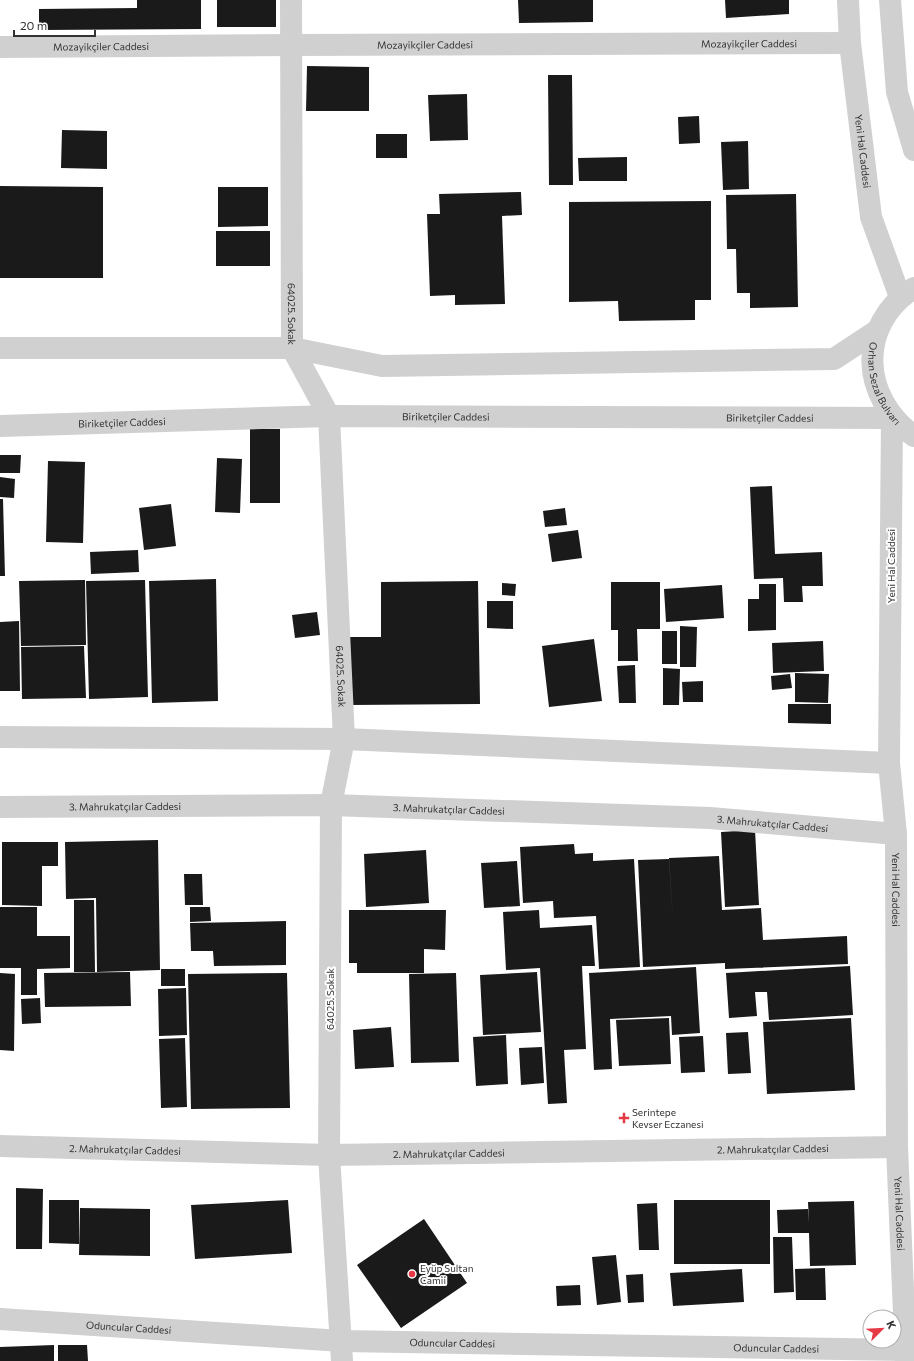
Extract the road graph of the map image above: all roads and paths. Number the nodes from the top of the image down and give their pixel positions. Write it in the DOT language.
graph roads {
  1 [pos="291,0"];
  2 [pos="848,0"];
  3 [pos="890,0"];
  4 [pos="850,43"];
  5 [pos="291,44"];
  6 [pos="0,48"];
  7 [pos="914,150"];
  8 [pos="907,293"];
  9 [pos="878,330"];
  10 [pos="0,348"];
  11 [pos="292,348"];
  12 [pos="329,416"];
  13 [pos="892,418"];
  14 [pos="0,426"];
  15 [pos="914,436"];
  16 [pos="0,737"];
  17 [pos="344,739"];
  18 [pos="889,763"];
  19 [pos="332,805"];
  20 [pos="0,807"];
  21 [pos="896,834"];
  22 [pos="0,1146"];
  23 [pos="897,1147"];
  24 [pos="329,1155"];
  25 [pos="0,1319"];
  26 [pos="342,1351"];
  27 [pos="906,1356"];
  1 -- 5 [label="street, 64025. Sokak"];
  2 -- 4 [label="street, Yeni Hal Caddesi"];
  3 -- 7 [label="street"];
  4 -- 5 [label="street, Mozayikçiler Caddesi"];
  4 -- 8 [label="street, Yeni Hal Caddesi"];
  5 -- 6 [label="street, Mozayikçiler Caddesi"];
  5 -- 11 [label="street, 64025. Sokak"];
  8 -- 9 [label="street, Orhan Sezal Bulvarı"];
  9 -- 11 [label="street"];
  9 -- 13 [label="street, Orhan Sezal Bulvarı"];
  10 -- 11 [label="street"];
  11 -- 12 [label="street, 64025. Sokak"];
  12 -- 13 [label="street, Biriketçiler Caddesi"];
  12 -- 14 [label="street, Biriketçiler Caddesi"];
  12 -- 17 [label="street, 64025. Sokak"];
  13 -- 15 [label="street, Orhan Sezal Bulvarı"];
  13 -- 18 [label="street, Yeni Hal Caddesi"];
  16 -- 17 [label="street"];
  17 -- 18 [label="street"];
  17 -- 19 [label="street, 64025. Sokak"];
  18 -- 21 [label="street, Yeni Hal Caddesi"];
  19 -- 20 [label="street, 3. Mahrukatçılar Caddesi"];
  19 -- 21 [label="street, 3. Mahrukatçılar Caddesi"];
  19 -- 24 [label="street, 64025. Sokak"];
  21 -- 23 [label="street, Yeni Hal Caddesi"];
  22 -- 24 [label="street, 2. Mahrukatçılar Caddesi"];
  23 -- 24 [label="street, 2. Mahrukatçılar Caddesi"];
  23 -- 27 [label="street, Yeni Hal Caddesi"];
  24 -- 26 [label="street, 64025. Sokak"];
  25 -- 26 [label="street, Oduncular Caddesi"];
  26 -- 27 [label="street, Oduncular Caddesi"];
}
